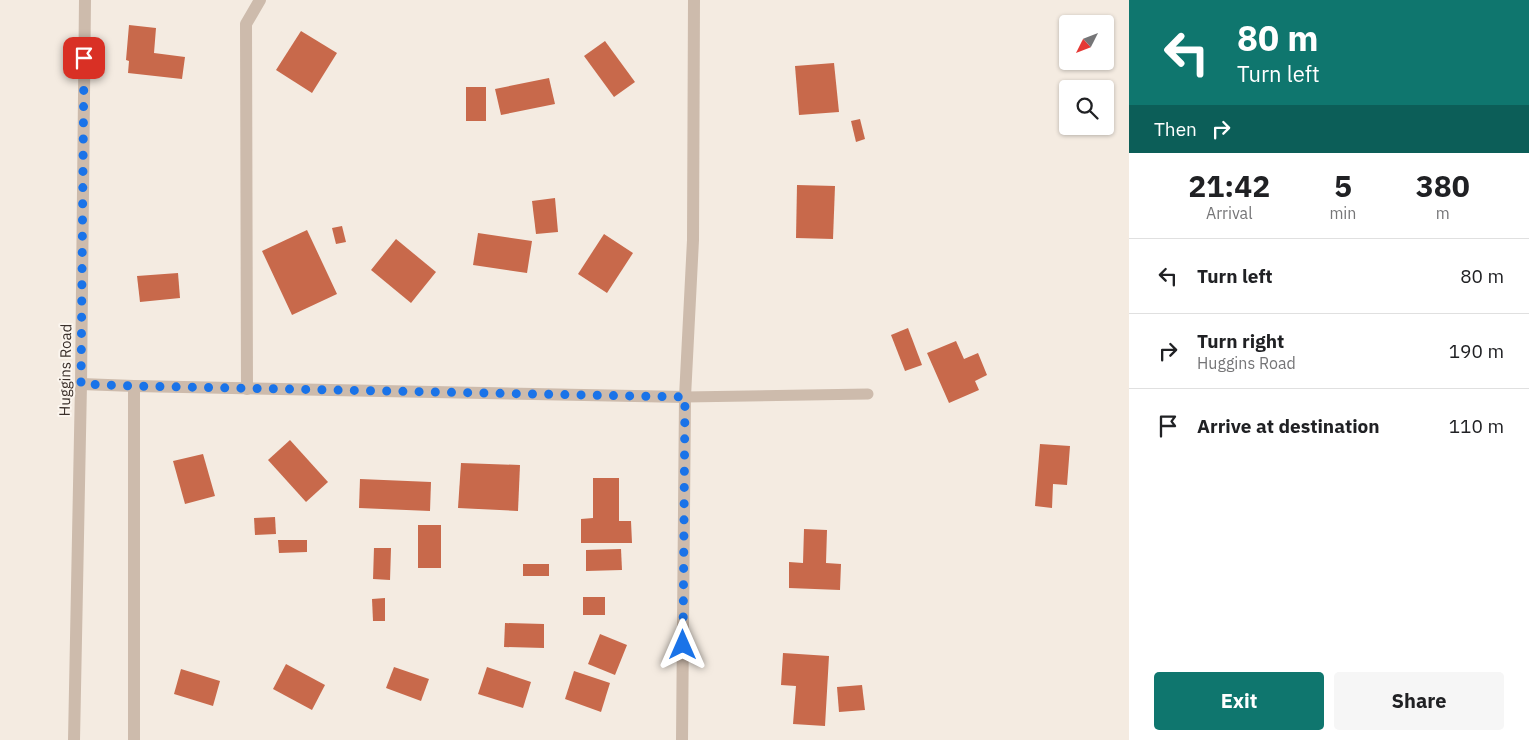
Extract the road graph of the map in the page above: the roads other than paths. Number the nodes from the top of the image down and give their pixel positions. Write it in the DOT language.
graph roads {
  1 [pos="85,0"];
  2 [pos="260,0"];
  3 [pos="694,0"];
  4 [pos="81,384"];
  5 [pos="134,386"];
  6 [pos="247,389"];
  7 [pos="868,394"];
  8 [pos="685,397"];
  9 [pos="74,740"];
  10 [pos="134,740"];
  11 [pos="682,740"];
  1 -- 4 [label="street, Huggins Road"];
  2 -- 6 [label="street"];
  3 -- 8 [label="street"];
  4 -- 5 [label="street"];
  4 -- 9 [label="street, Huggins Road"];
  5 -- 6 [label="street"];
  5 -- 10 [label="street"];
  6 -- 8 [label="street"];
  7 -- 8 [label="lane"];
  8 -- 11 [label="street"];
}
